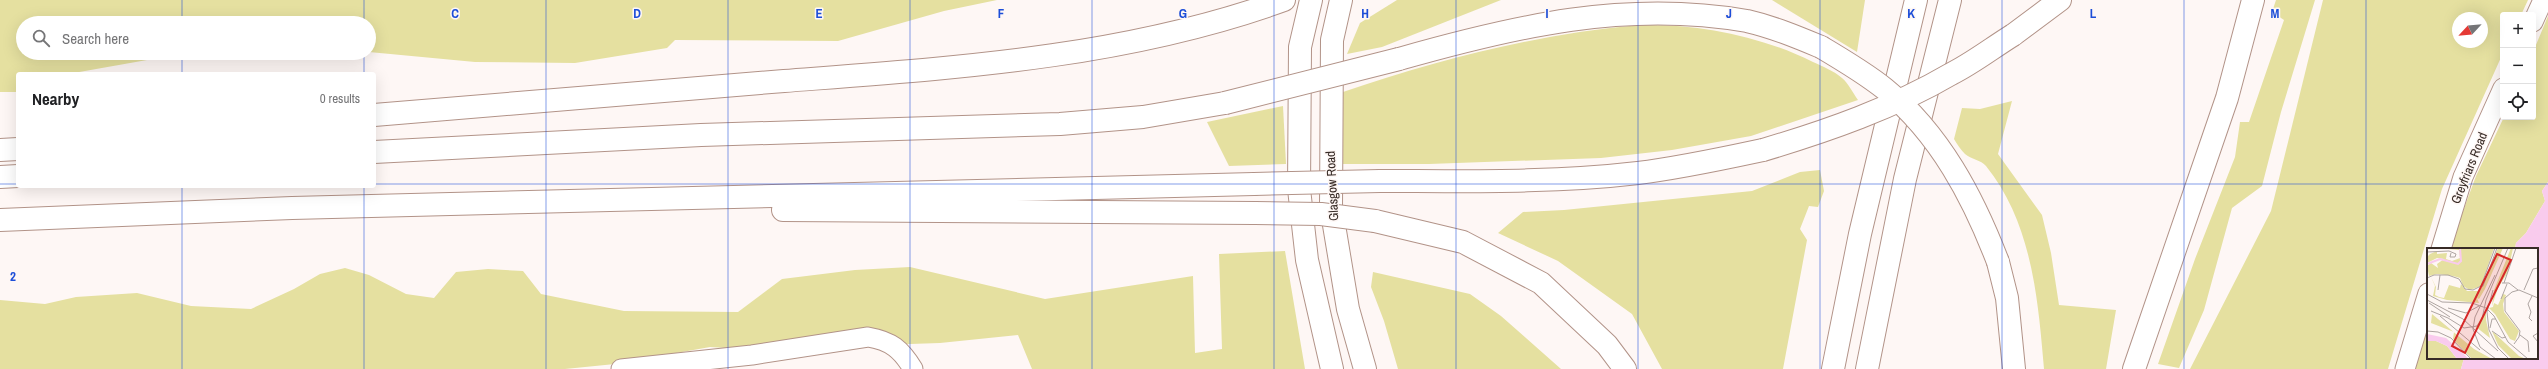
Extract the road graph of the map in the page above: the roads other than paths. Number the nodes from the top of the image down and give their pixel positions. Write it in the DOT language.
graph roads {
  1 [pos="1284,0"];
  2 [pos="1310,0"];
  3 [pos="1341,0"];
  4 [pos="1916,0"];
  5 [pos="1950,0"];
  6 [pos="2060,0"];
  7 [pos="2253,0"];
  8 [pos="2543,0"];
  9 [pos="2536,15"];
  10 [pos="2500,95"];
  11 [pos="376,115"];
  12 [pos="16,148"];
  13 [pos="0,150"];
  14 [pos="376,152"];
  15 [pos="16,176"];
  16 [pos="0,177"];
  17 [pos="492,204"];
  18 [pos="0,220"];
  19 [pos="2441,248"];
  20 [pos="2427,296"];
  21 [pos="620,369"];
  22 [pos="912,369"];
  23 [pos="1332,369"];
  24 [pos="1365,369"];
  25 [pos="1625,369"];
  26 [pos="1833,369"];
  27 [pos="1867,369"];
  28 [pos="2014,369"];
  29 [pos="2134,369"];
  30 [pos="2405,369"];
  1 -- 11 [label="main road"];
  2 -- 23 [label="main road"];
  3 -- 24 [label="main road, Glasgow Road"];
  4 -- 26 [label="main road"];
  5 -- 27 [label="main road"];
  6 -- 17 [label="main road, bridge"];
  7 -- 29 [label="main road"];
  8 -- 9 [label="street"];
  10 -- 19 [label="street, Greyfriars Road"];
  12 -- 13 [label="main road"];
  14 -- 28 [label="main road, bridge"];
  15 -- 16 [label="main road"];
  17 -- 18 [label="main road"];
  17 -- 25 [label="main road, bridge"];
  20 -- 30 [label="street"];
  21 -- 22 [label="street"];
}
